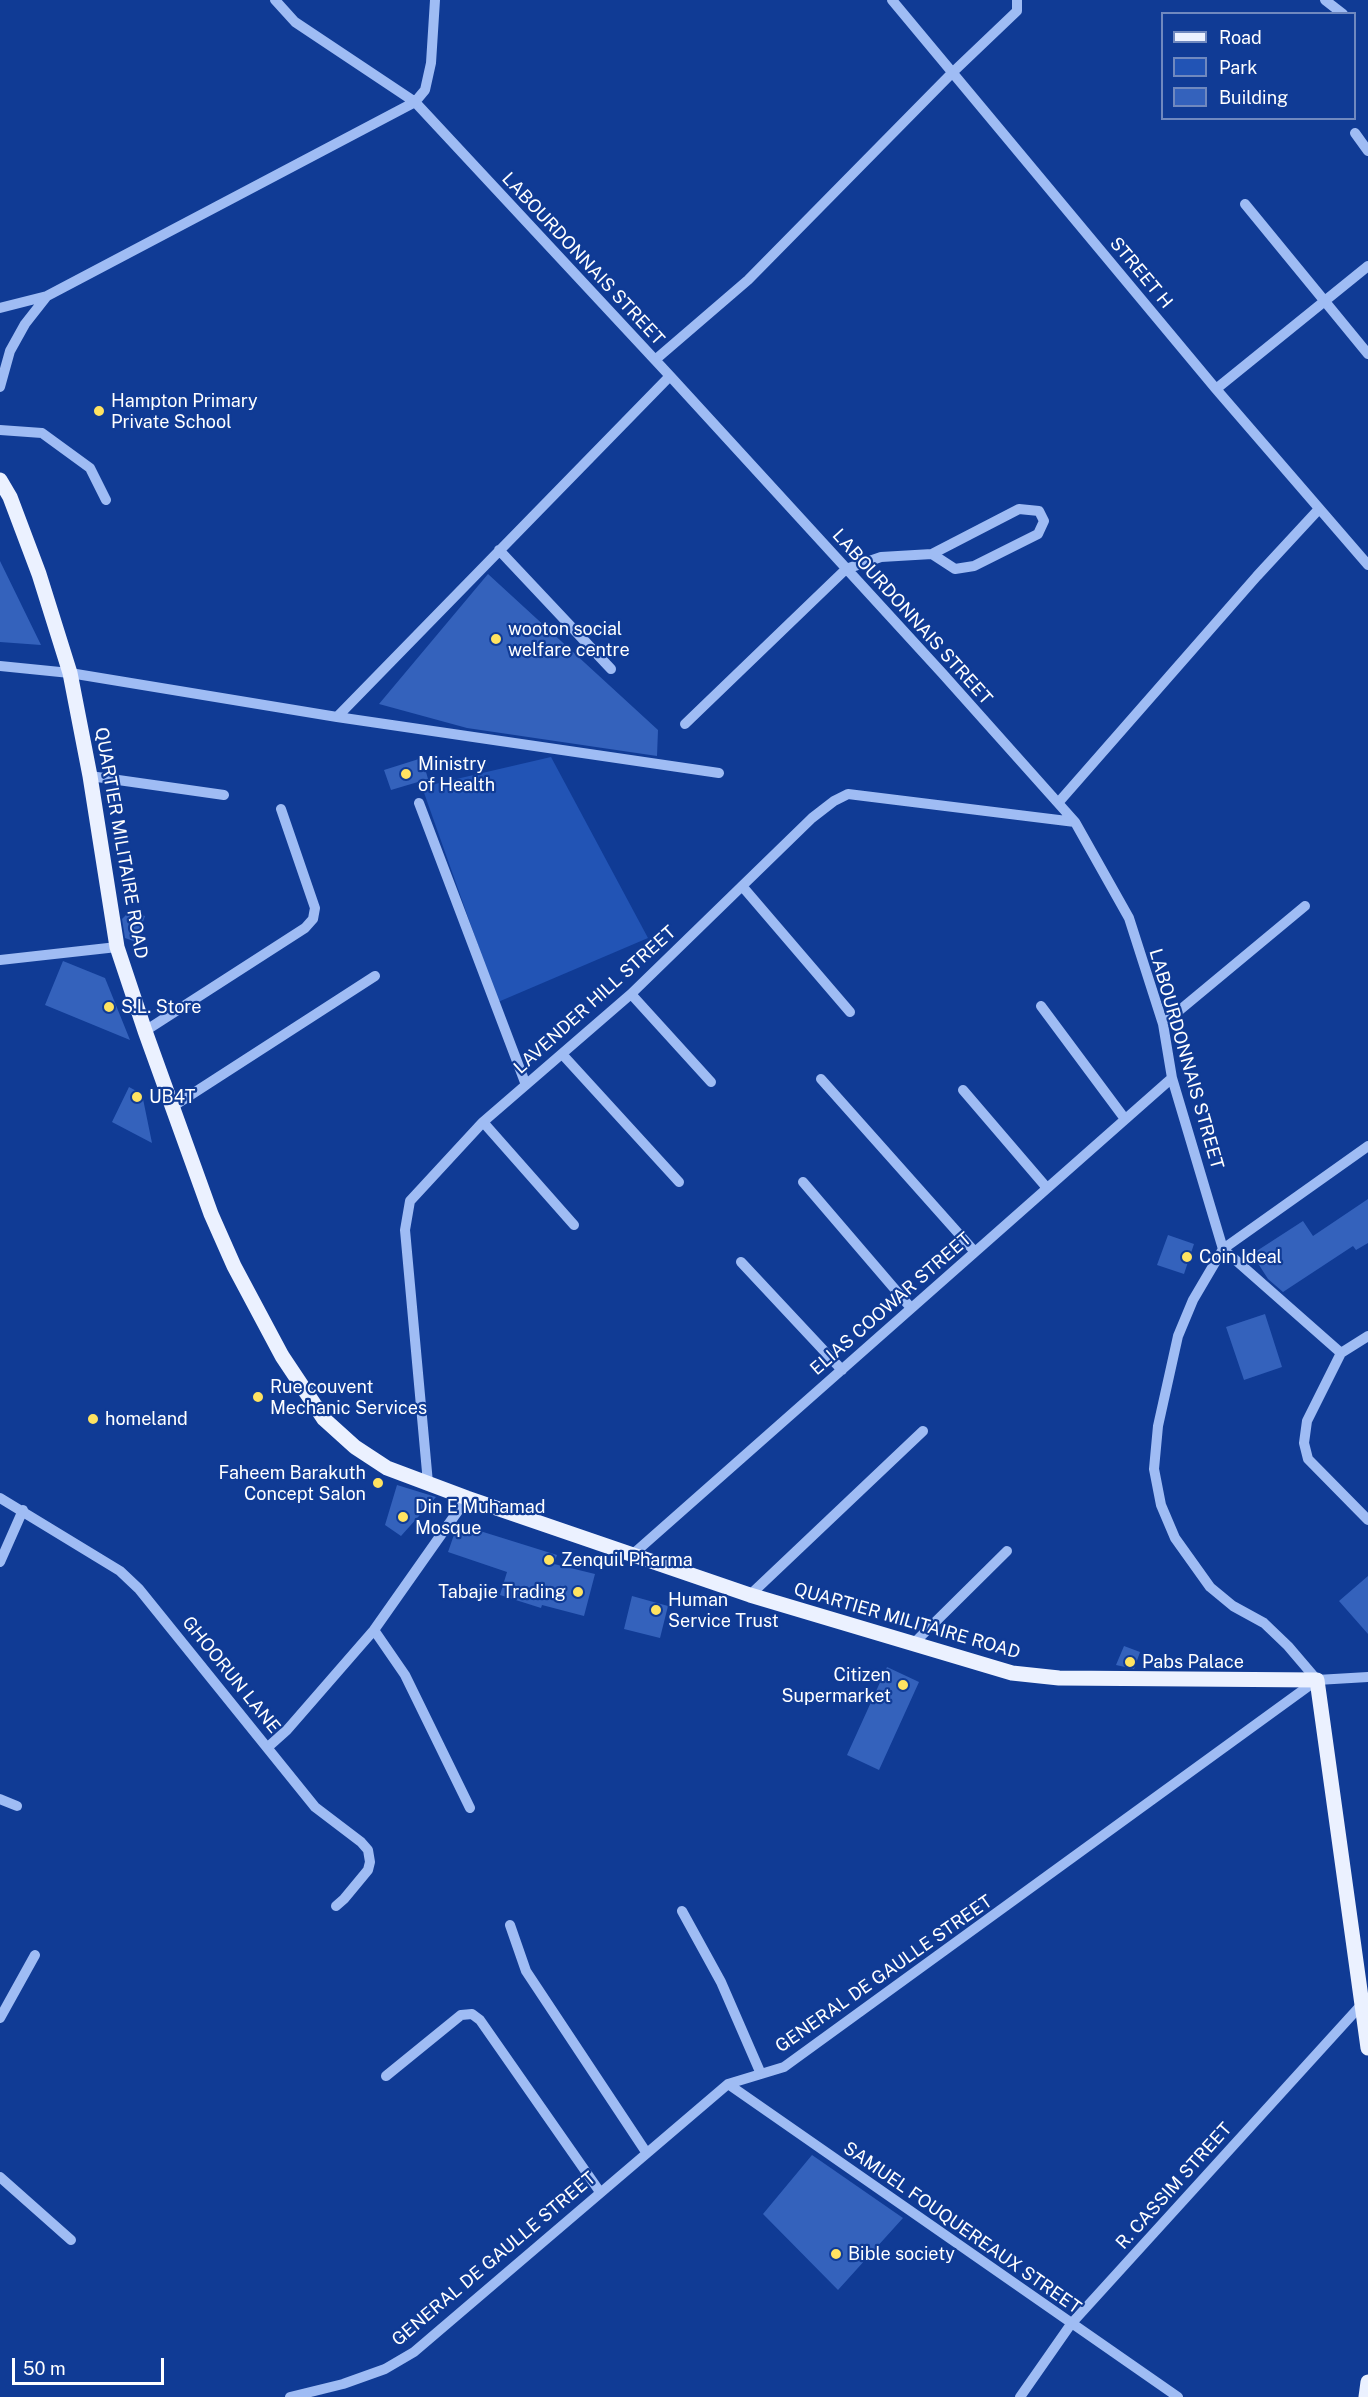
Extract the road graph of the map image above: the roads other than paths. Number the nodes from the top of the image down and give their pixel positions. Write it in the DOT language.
graph roads {
  1 [pos="275,0"];
  2 [pos="435,0"];
  3 [pos="892,0"];
  4 [pos="1017,0"];
  5 [pos="1325,0"];
  6 [pos="1340,12"];
  7 [pos="952,73"];
  8 [pos="415,102"];
  9 [pos="1355,133"];
  10 [pos="1368,151"];
  11 [pos="1245,204"];
  12 [pos="1368,266"];
  13 [pos="46,296"];
  14 [pos="1323,301"];
  15 [pos="0,308"];
  16 [pos="1368,354"];
  17 [pos="655,360"];
  18 [pos="670,376"];
  19 [pos="0,387"];
  20 [pos="1215,388"];
  21 [pos="0,429"];
  22 [pos="0,480"];
  23 [pos="106,500"];
  24 [pos="1320,509"];
  25 [pos="499,550"];
  26 [pos="932,554"];
  27 [pos="1368,565"];
  28 [pos="846,569"];
  29 [pos="0,666"];
  30 [pos="611,669"];
  31 [pos="70,672"];
  32 [pos="337,717"];
  33 [pos="685,723"];
  34 [pos="719,772"];
  35 [pos="90,776"];
  36 [pos="224,795"];
  37 [pos="419,803"];
  38 [pos="1058,803"];
  39 [pos="281,809"];
  40 [pos="1075,822"];
  41 [pos="742,886"];
  42 [pos="1305,906"];
  43 [pos="117,947"];
  44 [pos="0,960"];
  45 [pos="375,976"];
  46 [pos="631,994"];
  47 [pos="1041,1006"];
  48 [pos="850,1012"];
  49 [pos="1163,1024"];
  50 [pos="145,1031"];
  51 [pos="562,1054"];
  52 [pos="1172,1078"];
  53 [pos="821,1079"];
  54 [pos="711,1082"];
  55 [pos="526,1085"];
  56 [pos="963,1090"];
  57 [pos="172,1107"];
  58 [pos="1125,1119"];
  59 [pos="483,1122"];
  60 [pos="1368,1146"];
  61 [pos="679,1182"];
  62 [pos="803,1182"];
  63 [pos="1047,1188"];
  64 [pos="574,1225"];
  65 [pos="1223,1249"];
  66 [pos="975,1252"];
  67 [pos="741,1262"];
  68 [pos="911,1308"];
  69 [pos="1368,1336"];
  70 [pos="1341,1353"];
  71 [pos="842,1370"];
  72 [pos="923,1431"];
  73 [pos="428,1483"];
  74 [pos="0,1497"];
  75 [pos="467,1498"];
  76 [pos="23,1510"];
  77 [pos="1368,1520"];
  78 [pos="1007,1551"];
  79 [pos="632,1555"];
  80 [pos="0,1562"];
  81 [pos="750,1595"];
  82 [pos="374,1630"];
  83 [pos="913,1644"];
  84 [pos="1368,1677"];
  85 [pos="1317,1680"];
  86 [pos="268,1747"];
  87 [pos="0,1799"];
  88 [pos="17,1806"];
  89 [pos="470,1808"];
  90 [pos="336,1906"];
  91 [pos="682,1911"];
  92 [pos="510,1925"];
  93 [pos="35,1955"];
  94 [pos="1362,2004"];
  95 [pos="0,2018"];
  96 [pos="1368,2048"];
  97 [pos="761,2074"];
  98 [pos="386,2076"];
  99 [pos="728,2084"];
  100 [pos="646,2152"];
  101 [pos="0,2177"];
  102 [pos="600,2192"];
  103 [pos="71,2240"];
  104 [pos="1071,2324"];
  105 [pos="1368,2382"];
  106 [pos="290,2397"];
  107 [pos="1020,2397"];
  108 [pos="1178,2397"];
  109 [pos="1366,2397"];
  1 -- 8 [label="street, LABOURDONNAIS STREET"];
  2 -- 8 [label="street"];
  3 -- 7 [label="street, STREET H"];
  4 -- 7 [label="street"];
  5 -- 6 [label="street"];
  7 -- 17 [label="street"];
  7 -- 20 [label="street, STREET H"];
  8 -- 13 [label="street"];
  8 -- 17 [label="street, LABOURDONNAIS STREET"];
  9 -- 10 [label="street"];
  11 -- 14 [label="street"];
  12 -- 14 [label="street"];
  13 -- 15 [label="street"];
  13 -- 19 [label="street"];
  14 -- 16 [label="street"];
  14 -- 20 [label="street"];
  17 -- 18 [label="street, LABOURDONNAIS STREET"];
  18 -- 25 [label="street"];
  18 -- 28 [label="street, LABOURDONNAIS STREET"];
  20 -- 24 [label="street, STREET H"];
  21 -- 23 [label="street"];
  22 -- 31 [label="main road, QUARTIER MILITAIRE ROAD"];
  24 -- 27 [label="street, STREET H"];
  24 -- 38 [label="street"];
  25 -- 30 [label="street"];
  25 -- 32 [label="street"];
  26 -- 26 [label="street"];
  26 -- 28 [label="street"];
  28 -- 33 [label="street"];
  28 -- 38 [label="street, LABOURDONNAIS STREET"];
  29 -- 31 [label="street"];
  31 -- 32 [label="street"];
  31 -- 35 [label="main road, QUARTIER MILITAIRE ROAD"];
  32 -- 34 [label="street"];
  35 -- 36 [label="street"];
  35 -- 43 [label="main road, QUARTIER MILITAIRE ROAD"];
  37 -- 55 [label="street"];
  38 -- 40 [label="street, LABOURDONNAIS STREET"];
  39 -- 50 [label="street"];
  40 -- 41 [label="street, LAVENDER HILL STREET"];
  40 -- 49 [label="street, LABOURDONNAIS STREET"];
  41 -- 46 [label="street, LAVENDER HILL STREET"];
  41 -- 48 [label="street"];
  42 -- 49 [label="street"];
  43 -- 44 [label="street"];
  43 -- 50 [label="main road, QUARTIER MILITAIRE ROAD"];
  45 -- 57 [label="street"];
  46 -- 51 [label="street, LAVENDER HILL STREET"];
  46 -- 54 [label="street"];
  47 -- 58 [label="street"];
  49 -- 52 [label="street, LABOURDONNAIS STREET"];
  50 -- 57 [label="main road, QUARTIER MILITAIRE ROAD"];
  51 -- 55 [label="street, LAVENDER HILL STREET"];
  51 -- 61 [label="street"];
  52 -- 58 [label="street, ELIAS COOWAR STREET"];
  52 -- 65 [label="street, LABOURDONNAIS STREET"];
  53 -- 66 [label="street"];
  55 -- 59 [label="street, LAVENDER HILL STREET"];
  56 -- 63 [label="street"];
  57 -- 73 [label="main road, QUARTIER MILITAIRE ROAD"];
  58 -- 63 [label="street, ELIAS COOWAR STREET"];
  59 -- 64 [label="street"];
  59 -- 73 [label="street, LAVENDER HILL STREET"];
  60 -- 65 [label="street"];
  62 -- 68 [label="street"];
  63 -- 66 [label="street, ELIAS COOWAR STREET"];
  65 -- 70 [label="street"];
  65 -- 85 [label="street"];
  66 -- 68 [label="street, ELIAS COOWAR STREET"];
  67 -- 71 [label="street"];
  68 -- 71 [label="street, ELIAS COOWAR STREET"];
  69 -- 70 [label="street"];
  70 -- 77 [label="street"];
  71 -- 79 [label="street, ELIAS COOWAR STREET"];
  72 -- 81 [label="street"];
  73 -- 75 [label="main road, QUARTIER MILITAIRE ROAD"];
  74 -- 76 [label="street, GHOORUN LANE"];
  75 -- 79 [label="main road, QUARTIER MILITAIRE ROAD"];
  75 -- 82 [label="street"];
  76 -- 80 [label="street"];
  76 -- 86 [label="street, GHOORUN LANE"];
  78 -- 83 [label="street"];
  79 -- 81 [label="main road, QUARTIER MILITAIRE ROAD"];
  81 -- 83 [label="main road, QUARTIER MILITAIRE ROAD"];
  82 -- 86 [label="street"];
  82 -- 89 [label="street"];
  83 -- 85 [label="main road, QUARTIER MILITAIRE ROAD"];
  84 -- 85 [label="street, QUARTIER MILITAIRE ROAD"];
  85 -- 94 [label="main road"];
  85 -- 97 [label="street, GENERAL DE GAULLE STREET"];
  86 -- 90 [label="street, GHOORUN LANE"];
  87 -- 88 [label="street"];
  91 -- 97 [label="street"];
  92 -- 100 [label="street"];
  93 -- 95 [label="street"];
  94 -- 96 [label="main road"];
  94 -- 104 [label="street, R. CASSIM STREET"];
  97 -- 99 [label="street, GENERAL DE GAULLE STREET"];
  98 -- 102 [label="street"];
  99 -- 100 [label="street, GENERAL DE GAULLE STREET"];
  99 -- 104 [label="street, SAMUEL FOUQUEREAUX STREET"];
  100 -- 102 [label="street, GENERAL DE GAULLE STREET"];
  101 -- 103 [label="street"];
  102 -- 106 [label="street, GENERAL DE GAULLE STREET"];
  104 -- 107 [label="street, R. CASSIM STREET"];
  104 -- 108 [label="street, SAMUEL FOUQUEREAUX STREET"];
  105 -- 109 [label="main road"];
}
